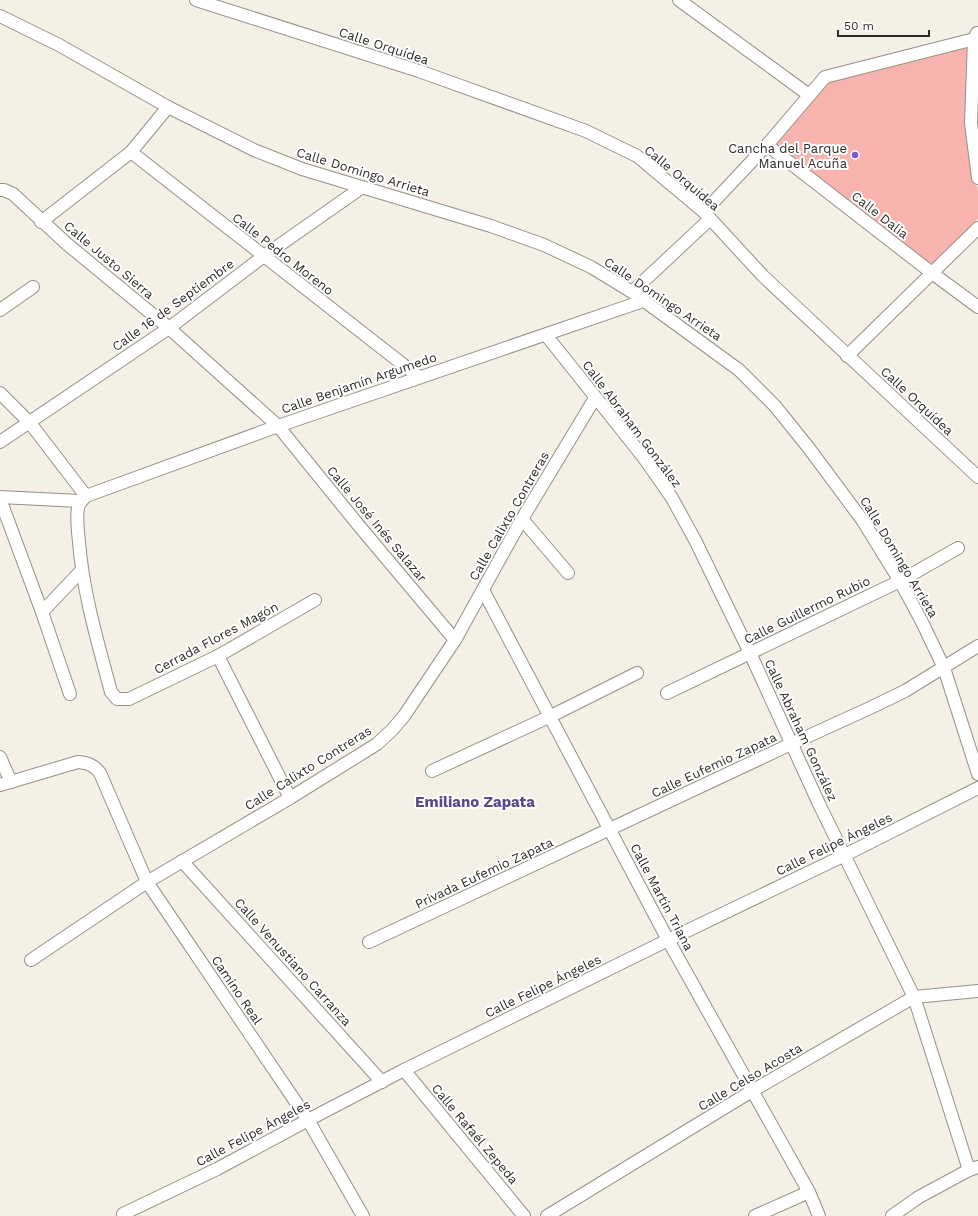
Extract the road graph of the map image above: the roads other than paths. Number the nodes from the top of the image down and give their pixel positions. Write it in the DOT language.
graph roads {
  1 [pos="196,0"];
  2 [pos="679,0"];
  3 [pos="0,16"];
  4 [pos="977,36"];
  5 [pos="809,95"];
  6 [pos="168,107"];
  7 [pos="767,145"];
  8 [pos="131,152"];
  9 [pos="978,178"];
  10 [pos="361,188"];
  11 [pos="0,190"];
  12 [pos="706,218"];
  13 [pos="41,222"];
  14 [pos="978,228"];
  15 [pos="264,256"];
  16 [pos="932,273"];
  17 [pos="33,287"];
  18 [pos="632,292"];
  19 [pos="643,301"];
  20 [pos="978,307"];
  21 [pos="0,310"];
  22 [pos="169,328"];
  23 [pos="546,335"];
  24 [pos="847,356"];
  25 [pos="419,377"];
  26 [pos="0,393"];
  27 [pos="595,398"];
  28 [pos="30,423"];
  29 [pos="278,426"];
  30 [pos="0,442"];
  31 [pos="978,477"];
  32 [pos="0,498"];
  33 [pos="83,498"];
  34 [pos="522,519"];
  35 [pos="958,548"];
  36 [pos="81,571"];
  37 [pos="568,573"];
  38 [pos="900,581"];
  39 [pos="483,590"];
  40 [pos="315,600"];
  41 [pos="42,612"];
  42 [pos="455,640"];
  43 [pos="978,646"];
  44 [pos="750,653"];
  45 [pos="218,656"];
  46 [pos="944,668"];
  47 [pos="637,674"];
  48 [pos="667,693"];
  49 [pos="70,694"];
  50 [pos="551,716"];
  51 [pos="791,744"];
  52 [pos="0,757"];
  53 [pos="432,771"];
  54 [pos="978,774"];
  55 [pos="6,783"];
  56 [pos="978,788"];
  57 [pos="290,798"];
  58 [pos="610,829"];
  59 [pos="845,855"];
  60 [pos="182,861"];
  61 [pos="147,882"];
  62 [pos="668,940"];
  63 [pos="369,942"];
  64 [pos="31,960"];
  65 [pos="978,991"];
  66 [pos="914,997"];
  67 [pos="404,1070"];
  68 [pos="382,1082"];
  69 [pos="752,1091"];
  70 [pos="308,1120"];
  71 [pos="974,1168"];
  72 [pos="809,1192"];
  73 [pos="123,1214"];
  74 [pos="363,1216"];
  75 [pos="524,1216"];
  76 [pos="547,1216"];
  77 [pos="755,1216"];
  78 [pos="819,1216"];
  79 [pos="892,1216"];
  1 -- 12 [label="street, Calle Orquídea"];
  2 -- 5 [label="street"];
  3 -- 6 [label="street, Calle Domingo Arrieta"];
  4 -- 5 [label="street"];
  4 -- 9 [label="street"];
  5 -- 7 [label="street"];
  6 -- 8 [label="street"];
  6 -- 10 [label="street, Calle Domingo Arrieta"];
  7 -- 12 [label="street"];
  7 -- 16 [label="street, Calle Dalia"];
  8 -- 13 [label="street"];
  8 -- 15 [label="street, Calle Pedro Moreno"];
  10 -- 15 [label="street, Calle 16 de Septiembre"];
  10 -- 18 [label="street, Calle Domingo Arrieta"];
  11 -- 13 [label="street, Calle Justo Sierra"];
  12 -- 18 [label="street"];
  12 -- 24 [label="street, Calle Orquídea"];
  13 -- 22 [label="street, Calle Justo Sierra"];
  14 -- 16 [label="street"];
  15 -- 22 [label="street, Calle 16 de Septiembre"];
  15 -- 25 [label="street, Calle Pedro Moreno"];
  16 -- 20 [label="street, Calle Dalia"];
  16 -- 24 [label="street"];
  17 -- 21 [label="street"];
  18 -- 19 [label="street, Calle Domingo Arrieta"];
  19 -- 23 [label="street, Calle Benjamín Argumedo"];
  19 -- 38 [label="street, Calle Domingo Arrieta"];
  22 -- 28 [label="street, Calle 16 de Septiembre"];
  22 -- 29 [label="street, Calle Justo Sierra"];
  23 -- 25 [label="street, Calle Benjamín Argumedo"];
  23 -- 27 [label="street, Calle Abraham González"];
  24 -- 31 [label="street, Calle Orquídea"];
  25 -- 29 [label="street, Calle Benjamín Argumedo"];
  26 -- 28 [label="street"];
  27 -- 34 [label="street, Calle Calixto Contreras"];
  27 -- 44 [label="street, Calle Abraham González"];
  28 -- 30 [label="street, Calle 16 de Septiembre"];
  28 -- 33 [label="street"];
  29 -- 33 [label="street, Calle Benjamín Argumedo"];
  29 -- 42 [label="street, Calle José Inés Salazar"];
  32 -- 33 [label="street"];
  32 -- 41 [label="street"];
  33 -- 36 [label="street"];
  34 -- 37 [label="street"];
  34 -- 39 [label="street, Calle Calixto Contreras"];
  35 -- 38 [label="street, Calle Guillermo Rubio"];
  36 -- 41 [label="street"];
  36 -- 45 [label="street, Cerrada Flores Magón"];
  38 -- 44 [label="street, Calle Guillermo Rubio"];
  38 -- 46 [label="street, Calle Domingo Arrieta"];
  39 -- 42 [label="street, Calle Calixto Contreras"];
  39 -- 50 [label="street, Calle Martín Triana"];
  40 -- 45 [label="street, Cerrada Flores Magón"];
  41 -- 49 [label="street"];
  42 -- 57 [label="street, Calle Calixto Contreras"];
  43 -- 46 [label="street, Calle Eufemio Zapata"];
  44 -- 48 [label="street, Calle Guillermo Rubio"];
  44 -- 51 [label="street, Calle Abraham González"];
  45 -- 57 [label="street"];
  46 -- 51 [label="street, Calle Eufemio Zapata"];
  46 -- 54 [label="street, Calle Domingo Arrieta"];
  47 -- 50 [label="street"];
  50 -- 53 [label="street"];
  50 -- 58 [label="street, Calle Martín Triana"];
  51 -- 58 [label="street, Calle Eufemio Zapata"];
  51 -- 59 [label="street, Calle Abraham González"];
  52 -- 55 [label="street"];
  55 -- 61 [label="street, Camino Real"];
  56 -- 59 [label="street, Calle Felipe Ángeles"];
  57 -- 60 [label="street, Calle Calixto Contreras"];
  58 -- 62 [label="street, Calle Martín Triana"];
  58 -- 63 [label="street, Privada Eufemio Zapata"];
  59 -- 62 [label="street, Calle Felipe Ángeles"];
  59 -- 66 [label="street, Calle Abraham González"];
  60 -- 61 [label="street, Calle Calixto Contreras"];
  60 -- 68 [label="street, Calle Venustiano Carranza"];
  61 -- 64 [label="street, Calle Calixto Contreras"];
  61 -- 70 [label="street, Camino Real"];
  62 -- 67 [label="street, Calle Felipe Ángeles"];
  62 -- 69 [label="street, Calle Martín Triana"];
  65 -- 66 [label="street, Calle Celso Acosta"];
  66 -- 69 [label="street, Calle Celso Acosta"];
  66 -- 71 [label="street, Calle Abraham González"];
  67 -- 68 [label="street, Calle Felipe Ángeles"];
  67 -- 75 [label="street, Calle Rafaél Zepeda"];
  68 -- 70 [label="street, Calle Felipe Ángeles"];
  69 -- 72 [label="street, Calle Martín Triana"];
  69 -- 76 [label="street, Calle Celso Acosta"];
  70 -- 73 [label="street, Calle Felipe Ángeles"];
  70 -- 74 [label="street, Camino Real"];
  71 -- 79 [label="street"];
  72 -- 77 [label="street"];
  72 -- 78 [label="street, Calle Martín Triana"];
}
